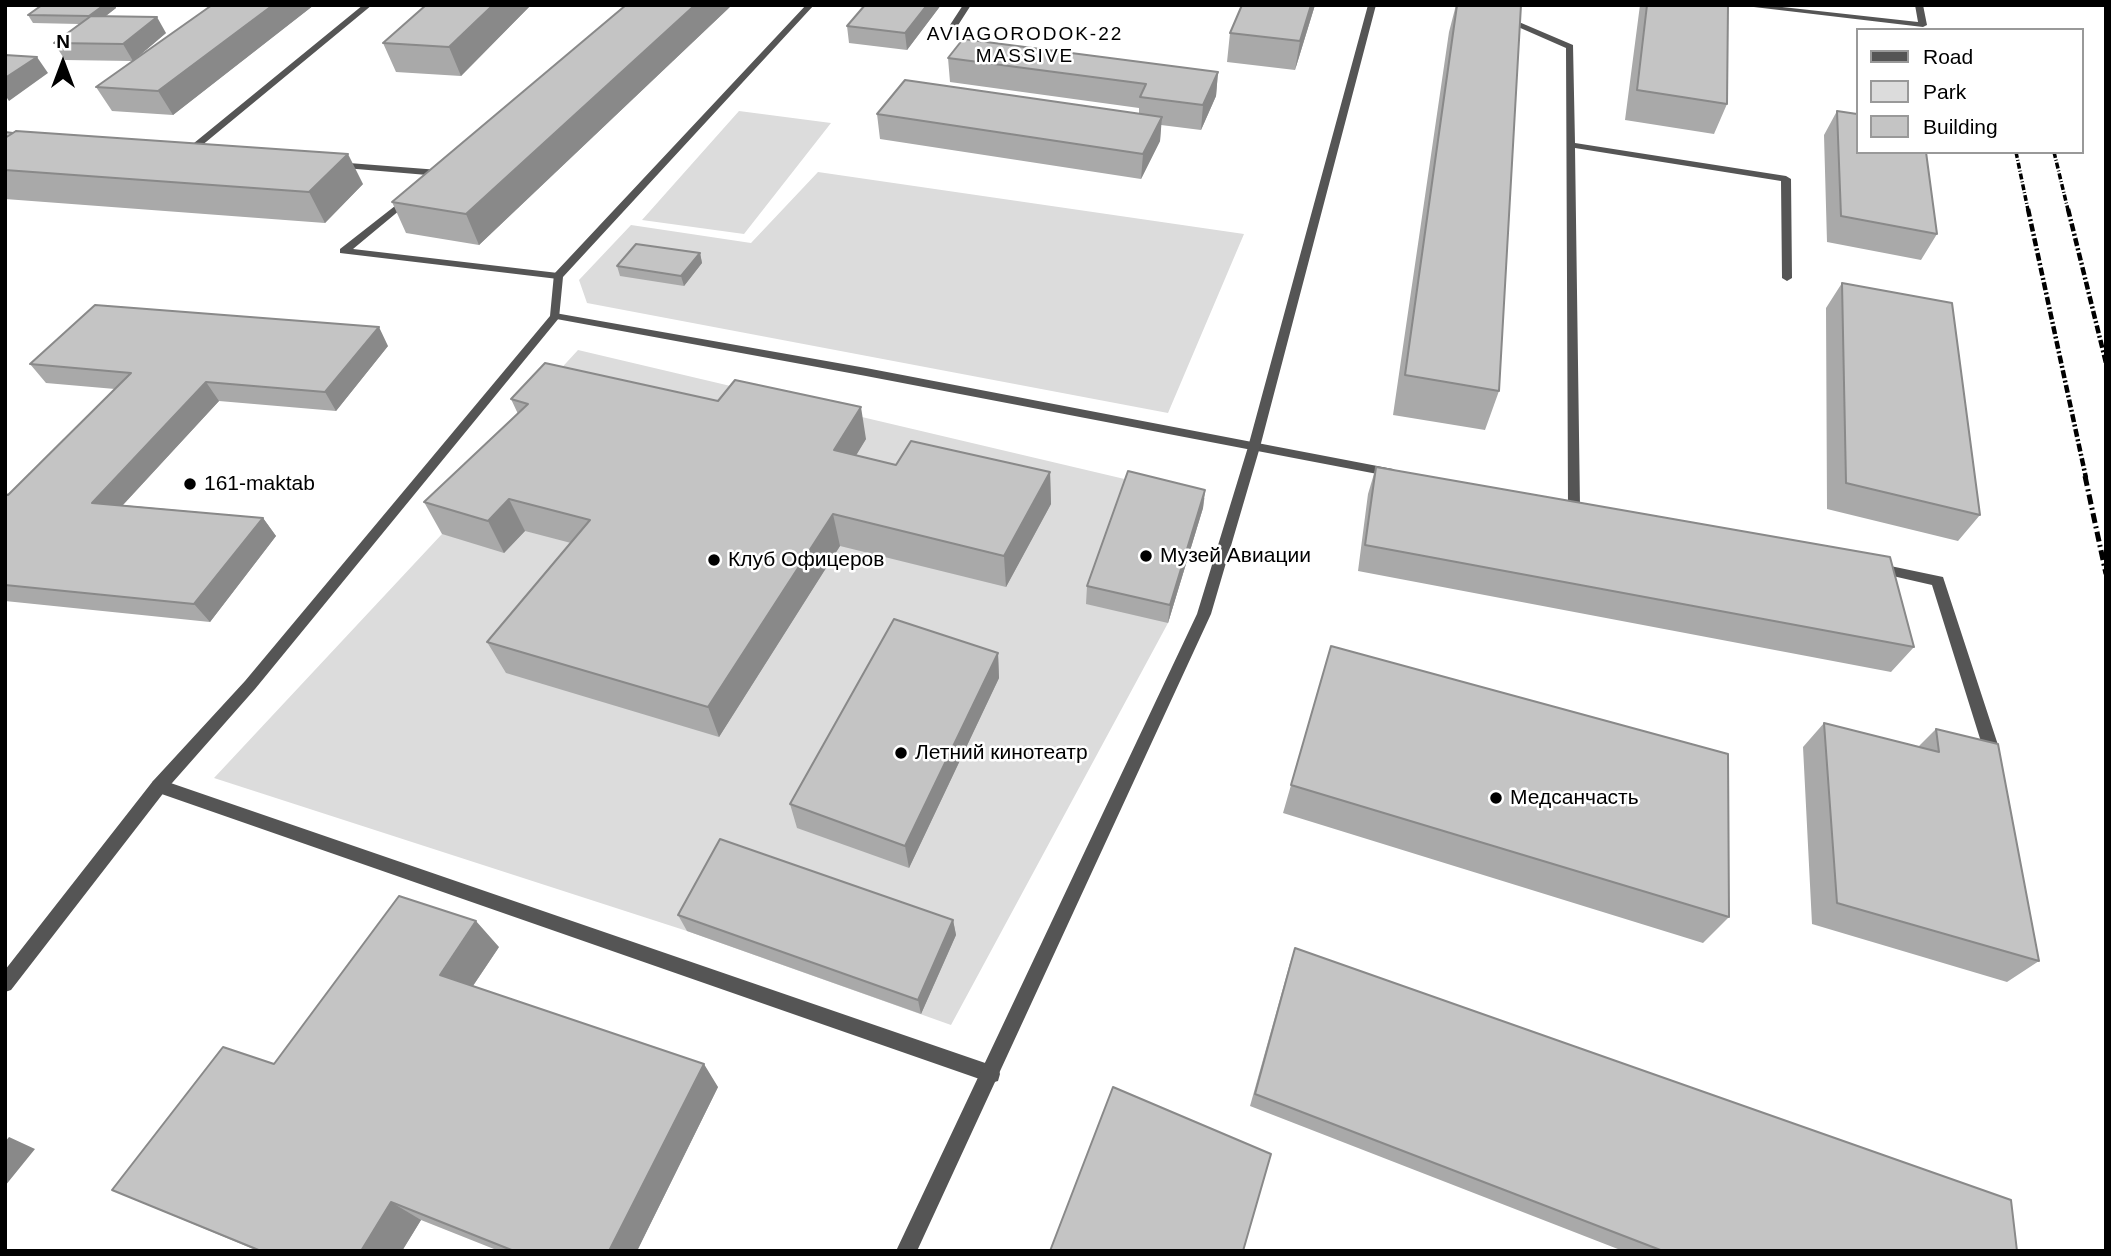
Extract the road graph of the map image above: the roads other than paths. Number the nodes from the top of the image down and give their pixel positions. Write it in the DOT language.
graph roads {
  1 [pos="368,5"];
  2 [pos="810,5"];
  3 [pos="967,5"];
  4 [pos="1372,5"];
  5 [pos="1472,5"];
  6 [pos="1741,5"];
  7 [pos="1919,5"];
  8 [pos="952,28"];
  9 [pos="1571,145"];
  10 [pos="198,155"];
  11 [pos="319,164"];
  12 [pos="449,164"];
  13 [pos="439,173"];
  14 [pos="428,182"];
  15 [pos="418,190"];
  16 [pos="558,276"];
  17 [pos="1787,278"];
  18 [pos="555,316"];
  19 [pos="1254,447"];
  20 [pos="1401,474"];
  21 [pos="1574,507"];
  22 [pos="1857,565"];
  23 [pos="1990,745"];
  24 [pos="159,786"];
  25 [pos="5,984"];
  26 [pos="991,1073"];
  27 [pos="906,1251"];
  1 -- 10 [label="street"];
  2 -- 16 [label="street"];
  3 -- 8 [label="street"];
  4 -- 19 [label="street"];
  5 -- 9 [label="street"];
  6 -- 7 [label="street"];
  9 -- 17 [label="street"];
  9 -- 21 [label="street"];
  11 -- 13 [label="street"];
  12 -- 13 [label="street"];
  13 -- 14 [label="street"];
  15 -- 16 [label="street"];
  16 -- 18 [label="street"];
  18 -- 19 [label="street"];
  18 -- 24 [label="street"];
  19 -- 20 [label="street"];
  19 -- 26 [label="street"];
  22 -- 23 [label="street"];
  24 -- 25 [label="street"];
  24 -- 26 [label="street"];
  26 -- 27 [label="street"];
}
